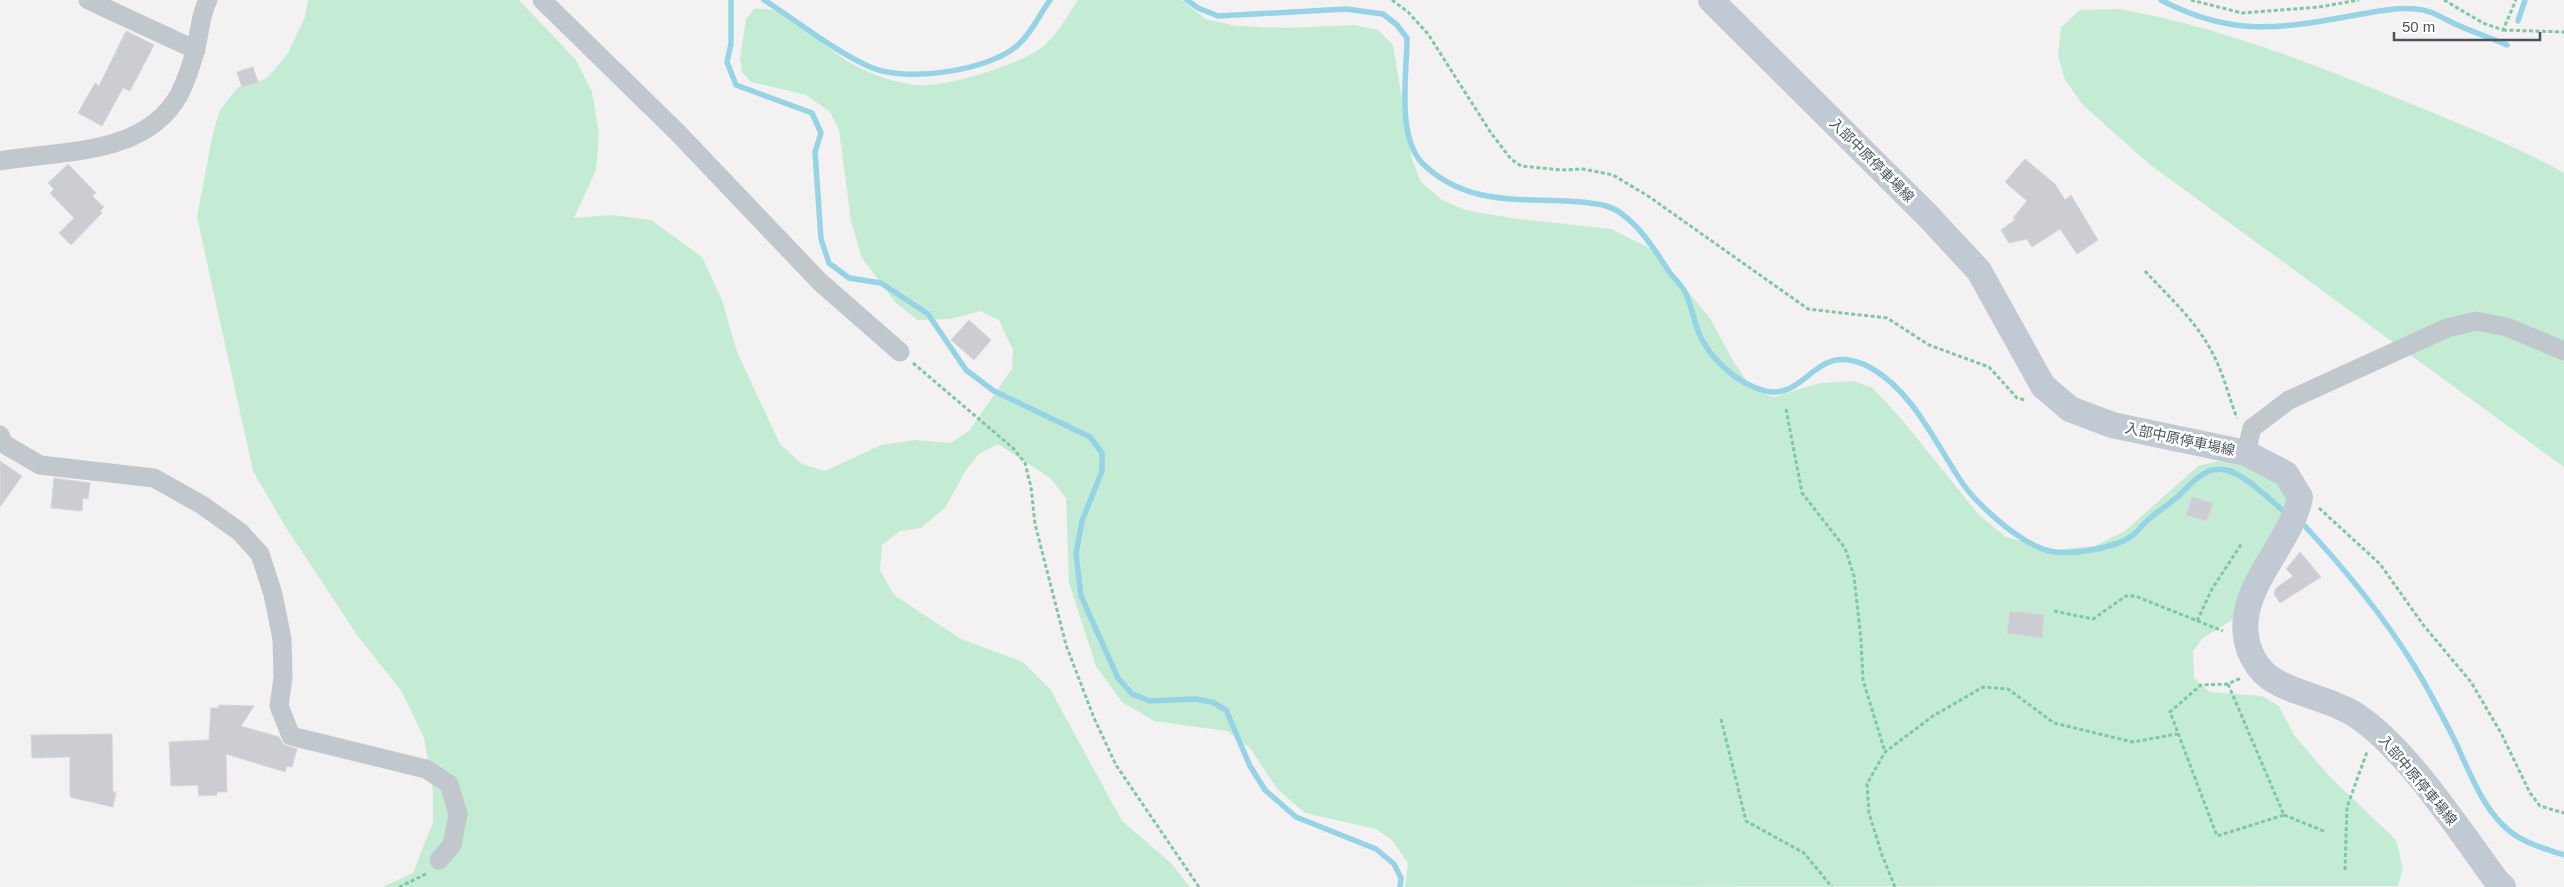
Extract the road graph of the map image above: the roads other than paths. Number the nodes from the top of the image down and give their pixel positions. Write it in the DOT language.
graph roads {
  1 [pos="88,0"];
  2 [pos="208,0"];
  3 [pos="542,0"];
  4 [pos="1711,0"];
  5 [pos="196,50"];
  6 [pos="0,161"];
  7 [pos="2564,351"];
  8 [pos="900,352"];
  9 [pos="0,436"];
  10 [pos="2246,453"];
  11 [pos="439,860"];
  12 [pos="2503,887"];
  1 -- 5 [label="street"];
  2 -- 5 [label="street"];
  3 -- 8 [label="street"];
  4 -- 10 [label="main road, 入部中原停車場線"];
  5 -- 6 [label="street"];
  7 -- 10 [label="street"];
  9 -- 11 [label="street"];
  10 -- 12 [label="main road, 入部中原停車場線"];
}
